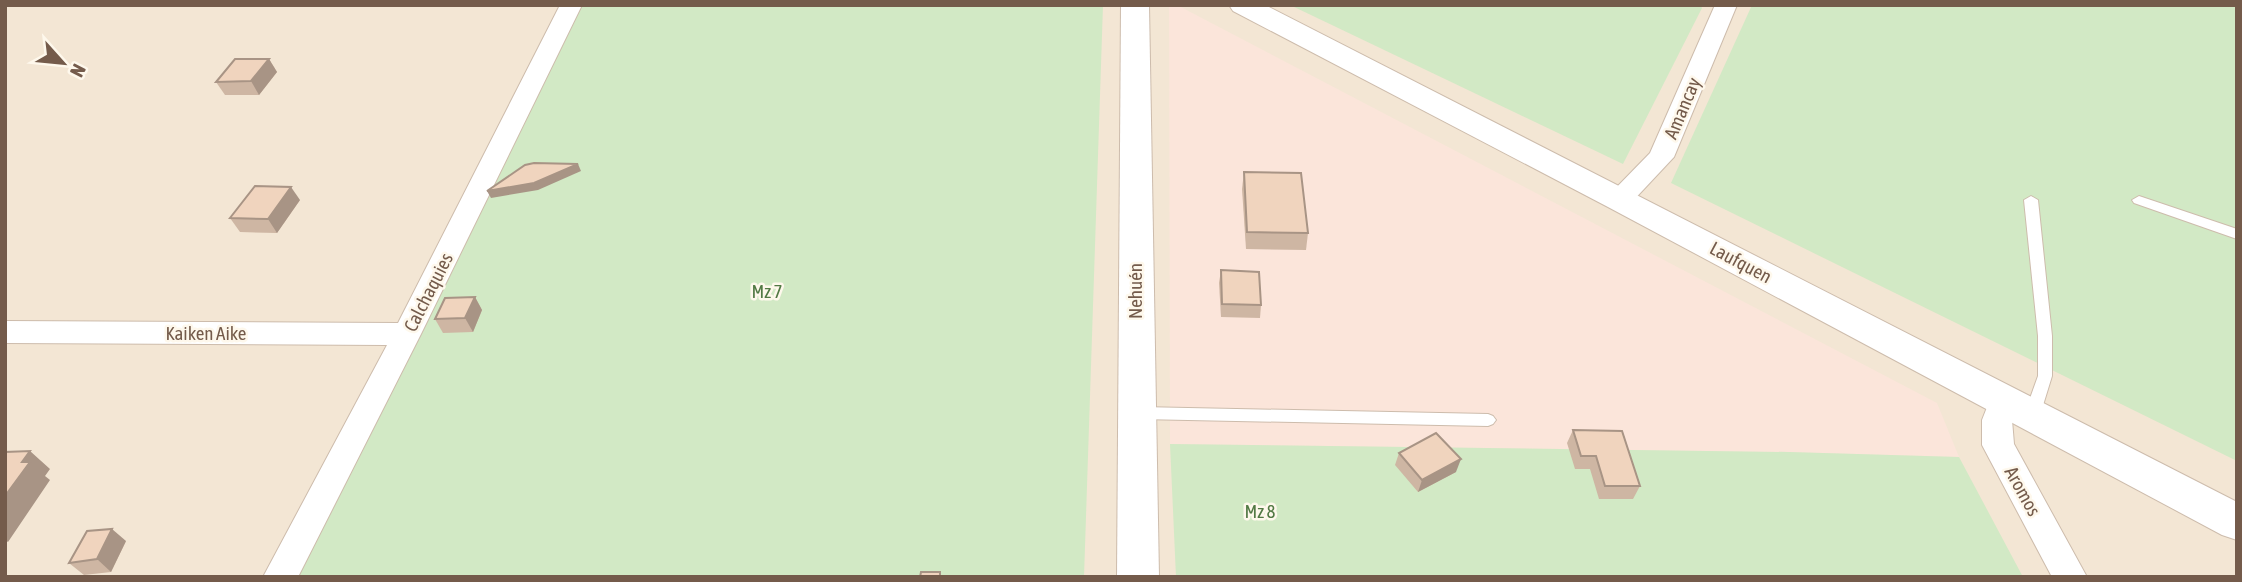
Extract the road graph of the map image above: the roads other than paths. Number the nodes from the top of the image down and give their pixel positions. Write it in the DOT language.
graph roads {
  1 [pos="571,5"];
  2 [pos="1135,5"];
  3 [pos="1243,5"];
  4 [pos="1726,5"];
  5 [pos="1620,198"];
  6 [pos="2031,200"];
  7 [pos="2139,200"];
  8 [pos="2237,234"];
  9 [pos="5,332"];
  10 [pos="407,334"];
  11 [pos="2018,407"];
  12 [pos="1136,413"];
  13 [pos="1488,420"];
  14 [pos="2237,522"];
  15 [pos="281,577"];
  16 [pos="1138,577"];
  17 [pos="2070,577"];
  1 -- 10 [label="street, Calchaquies"];
  2 -- 12 [label="street, Nehuén"];
  3 -- 5 [label="street, Laufquen"];
  4 -- 5 [label="street, Amancay"];
  5 -- 11 [label="street, Laufquen"];
  6 -- 11 [label="lane"];
  7 -- 8 [label="lane"];
  9 -- 10 [label="street, Kaiken Aike"];
  10 -- 15 [label="street, Calchaquies"];
  11 -- 14 [label="street, Laufquen"];
  11 -- 17 [label="street, Aromos"];
  12 -- 13 [label="lane"];
  12 -- 16 [label="street, Nehuén"];
}
